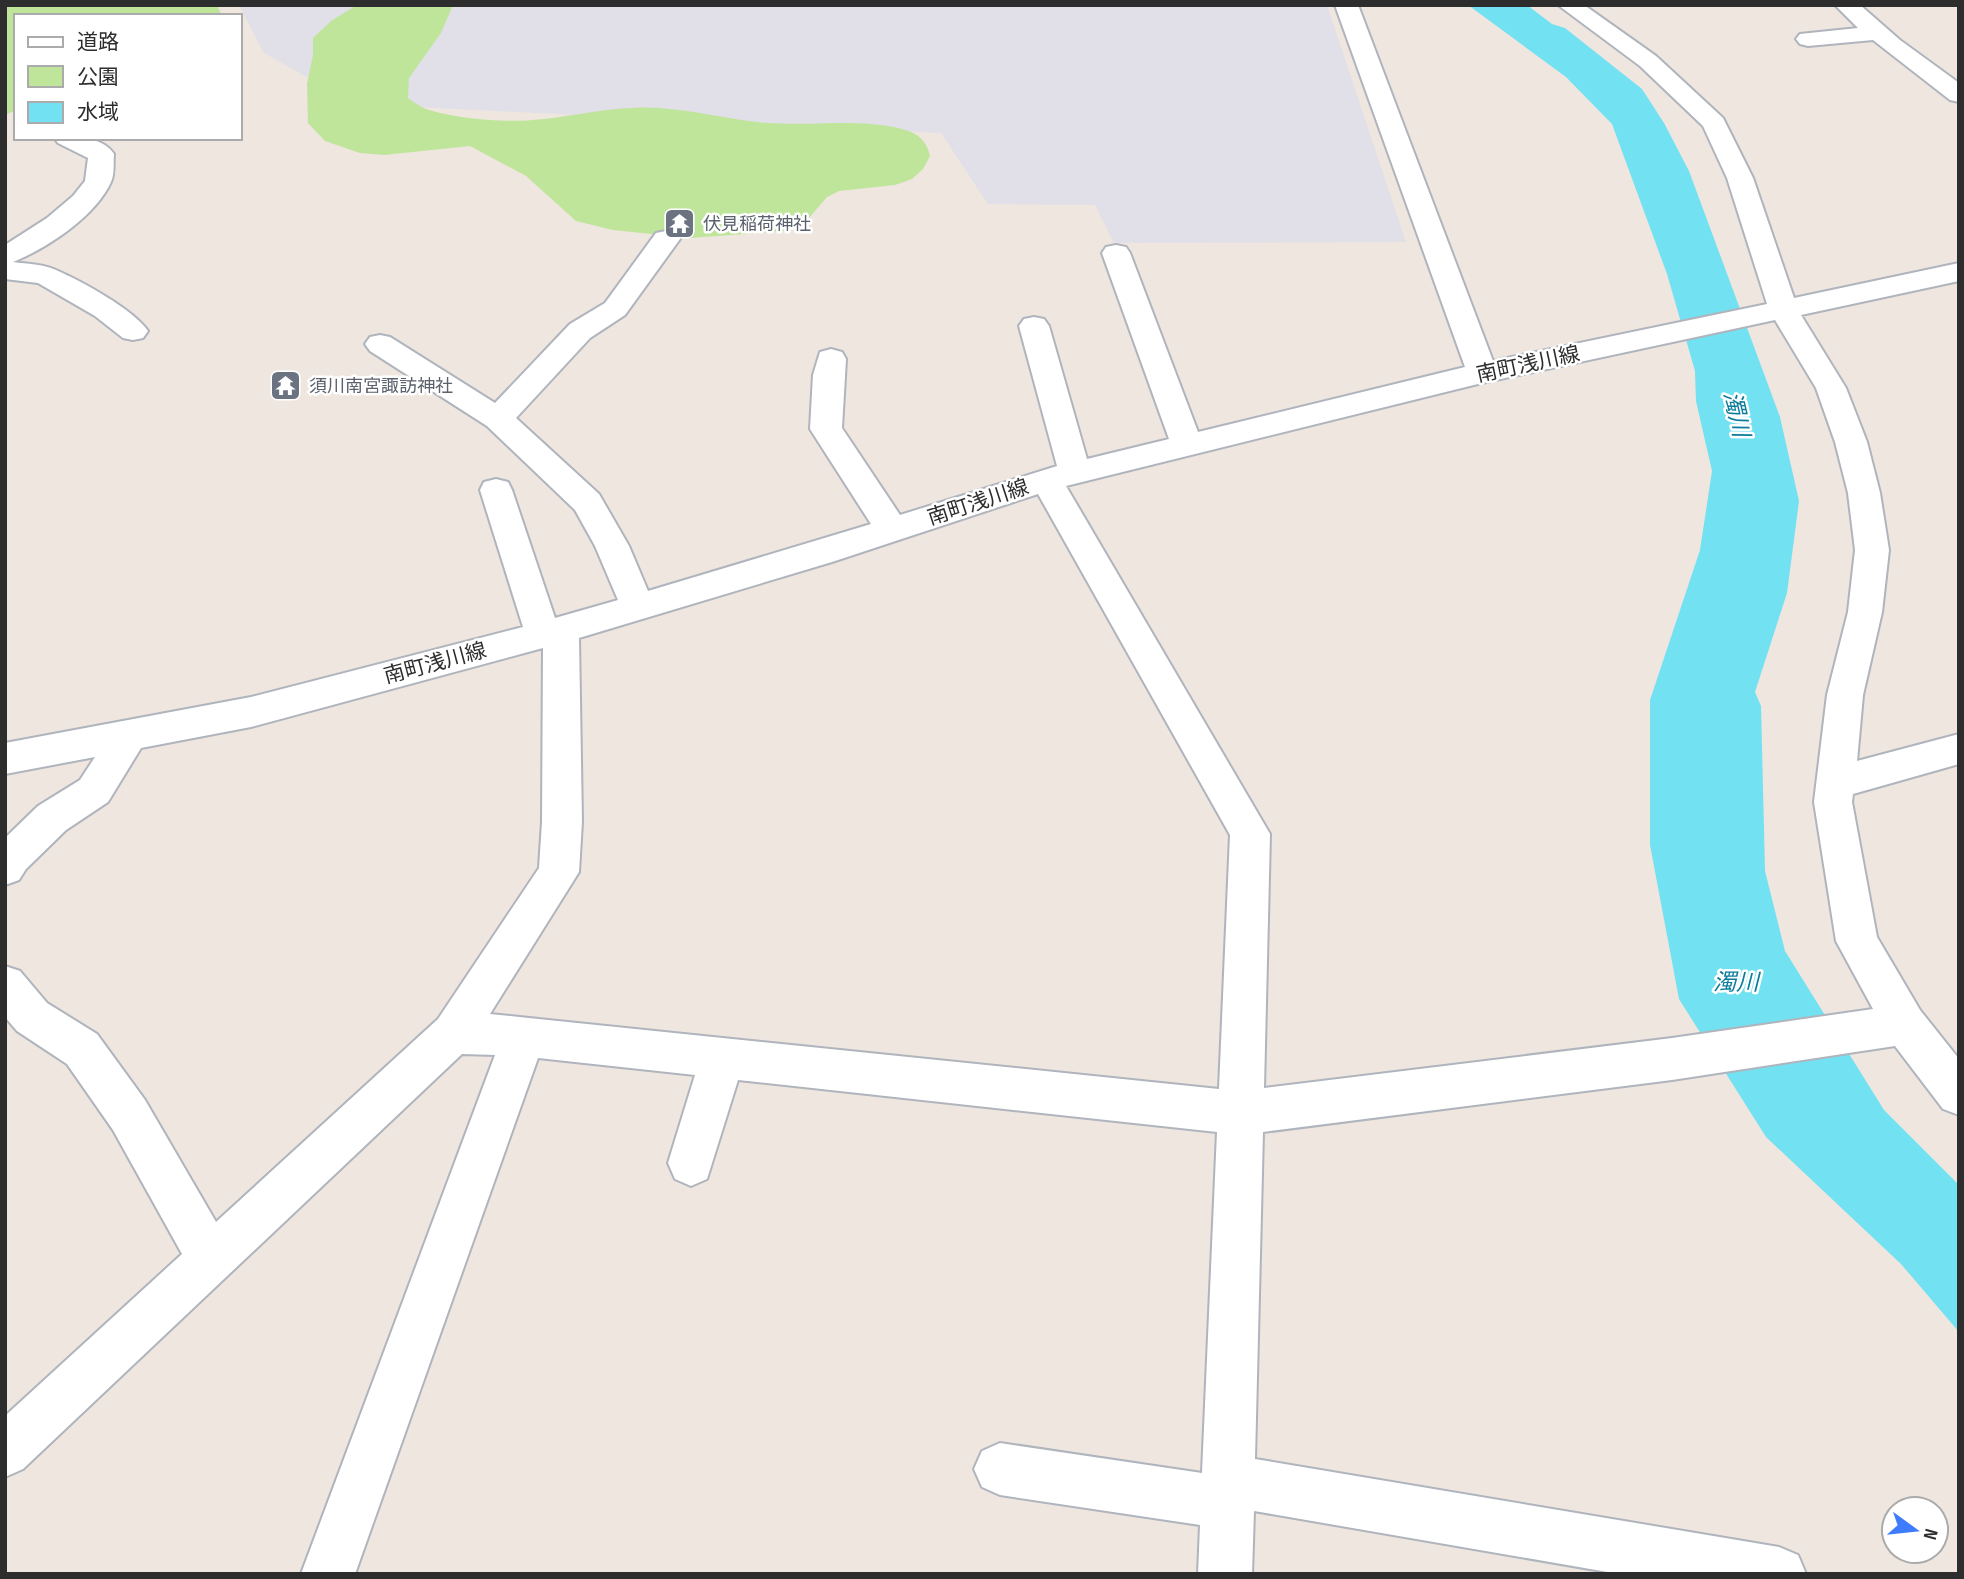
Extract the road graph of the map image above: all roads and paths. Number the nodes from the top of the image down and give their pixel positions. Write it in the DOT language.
graph roads {
  1 [pos="1346,5"];
  2 [pos="1569,5"];
  3 [pos="1846,5"];
  4 [pos="1878,33"];
  5 [pos="1808,39"];
  6 [pos="1959,95"];
  7 [pos="71,140"];
  8 [pos="666,239"];
  9 [pos="1116,253"];
  10 [pos="5,256"];
  11 [pos="5,271"];
  12 [pos="1959,272"];
  13 [pos="1776,312"];
  14 [pos="1034,326"];
  15 [pos="133,331"];
  16 [pos="380,344"];
  17 [pos="831,359"];
  18 [pos="1482,373"];
  19 [pos="498,419"];
  20 [pos="1188,445"];
  21 [pos="1061,477"];
  22 [pos="496,490"];
  23 [pos="892,530"];
  24 [pos="638,607"];
  25 [pos="552,632"];
  26 [pos="129,735"];
  27 [pos="1959,749"];
  28 [pos="5,759"];
  29 [pos="1835,783"];
  30 [pos="5,868"];
  31 [pos="5,985"];
  32 [pos="1897,1026"];
  33 [pos="453,1033"];
  34 [pos="524,1036"];
  35 [pos="723,1057"];
  36 [pos="1959,1094"];
  37 [pos="1240,1113"];
  38 [pos="691,1163"];
  39 [pos="211,1259"];
  40 [pos="5,1451"];
  41 [pos="1000,1469"];
  42 [pos="1228,1492"];
  43 [pos="328,1574"];
  44 [pos="1225,1574"];
  45 [pos="1779,1574"];
  1 -- 18 [label="street"];
  2 -- 13 [label="street"];
  3 -- 4 [label="street"];
  4 -- 5 [label="street"];
  4 -- 6 [label="street"];
  7 -- 10 [label="street"];
  8 -- 19 [label="street"];
  9 -- 20 [label="street"];
  11 -- 15 [label="street"];
  12 -- 13 [label="street, 南町浅川線"];
  13 -- 18 [label="street, 南町浅川線"];
  13 -- 29 [label="street"];
  14 -- 21 [label="street"];
  16 -- 19 [label="street"];
  17 -- 23 [label="street"];
  18 -- 20 [label="street, 南町浅川線"];
  19 -- 24 [label="street"];
  20 -- 21 [label="street, 南町浅川線"];
  21 -- 23 [label="street, 南町浅川線"];
  21 -- 37 [label="street"];
  22 -- 25 [label="street"];
  23 -- 24 [label="street, 南町浅川線"];
  24 -- 25 [label="street, 南町浅川線"];
  25 -- 26 [label="street, 南町浅川線"];
  25 -- 33 [label="street"];
  26 -- 28 [label="street, 南町浅川線"];
  26 -- 30 [label="street"];
  27 -- 29 [label="street"];
  29 -- 32 [label="street"];
  31 -- 39 [label="street"];
  32 -- 36 [label="street"];
  32 -- 37 [label="street"];
  33 -- 34 [label="street"];
  33 -- 39 [label="street"];
  34 -- 35 [label="street"];
  34 -- 43 [label="street"];
  35 -- 37 [label="street"];
  35 -- 38 [label="street"];
  37 -- 42 [label="street"];
  39 -- 40 [label="street"];
  41 -- 42 [label="street"];
  42 -- 44 [label="street"];
  42 -- 45 [label="street"];
}
